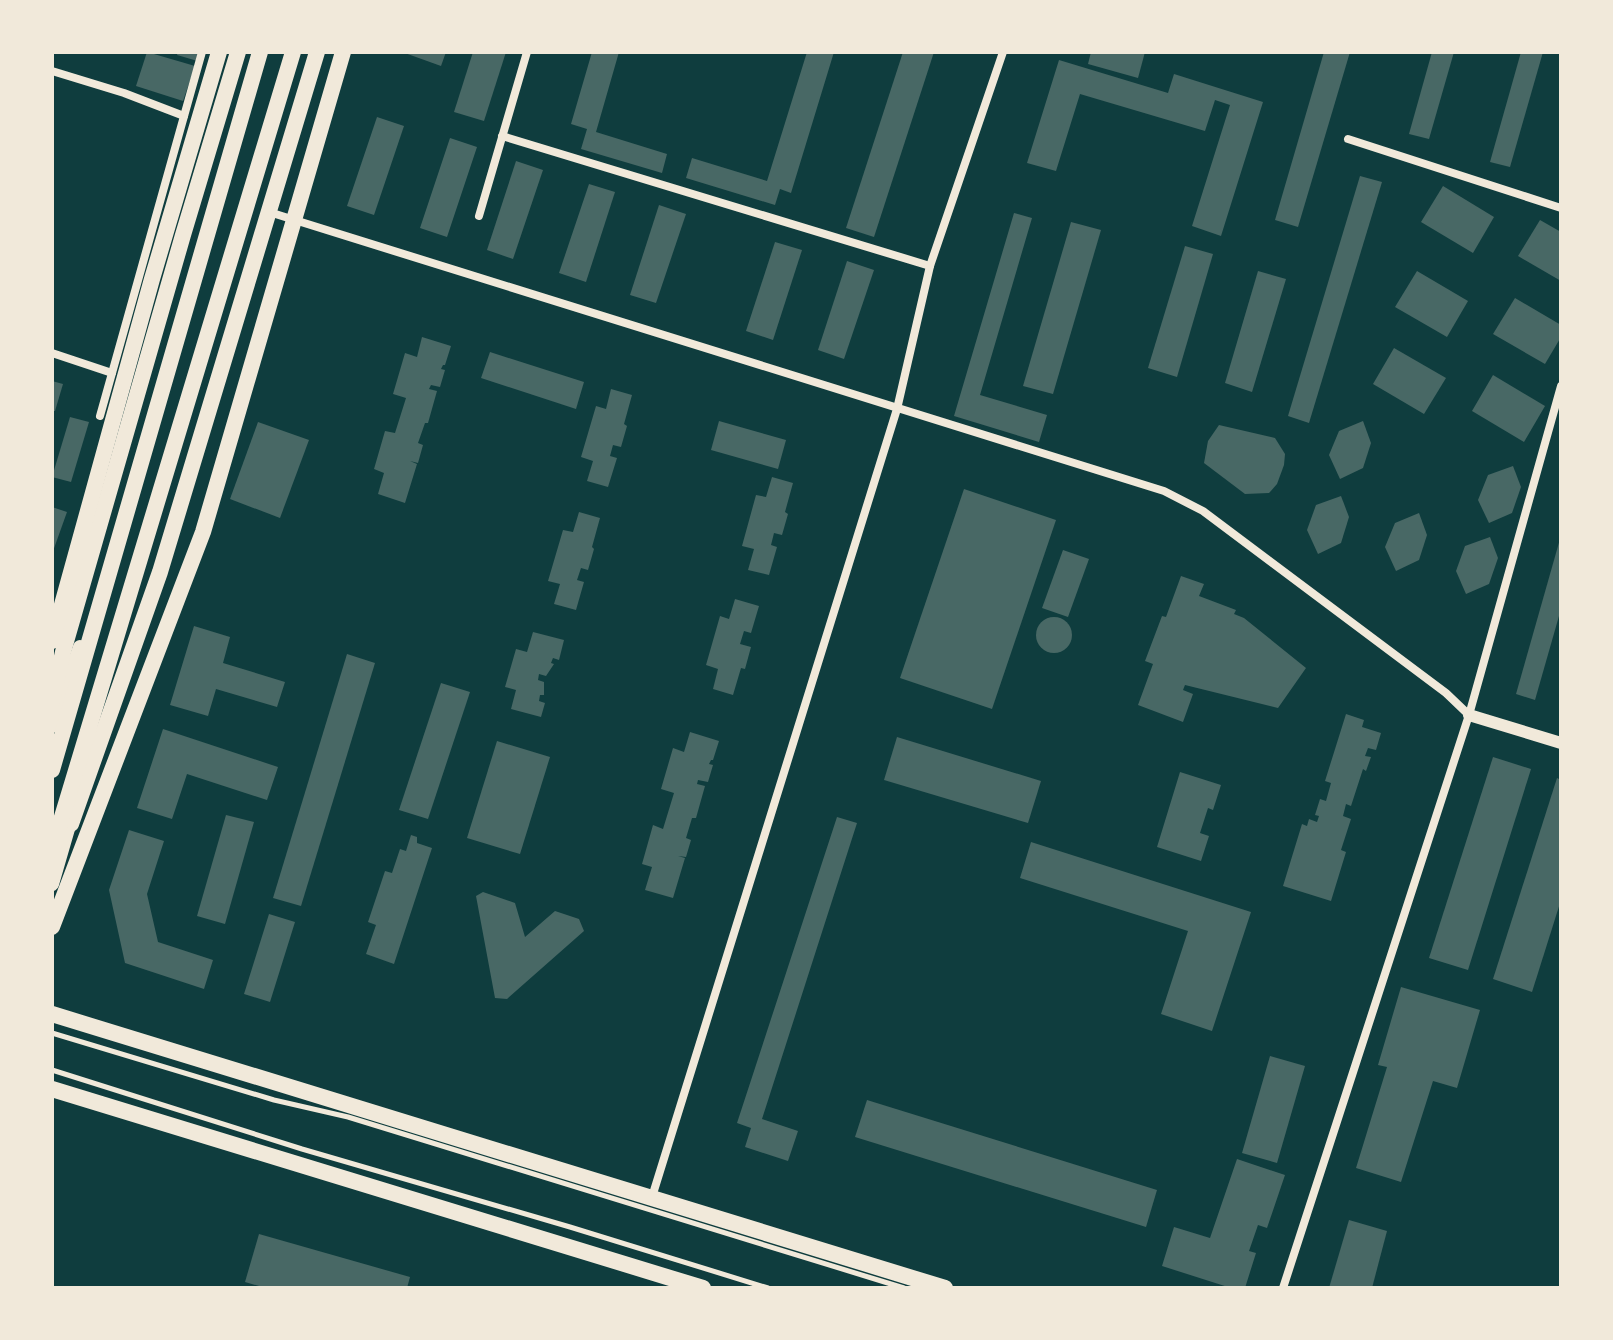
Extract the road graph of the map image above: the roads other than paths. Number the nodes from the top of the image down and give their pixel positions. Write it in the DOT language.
graph roads {
  1 [pos="202,52"];
  2 [pos="219,52"];
  3 [pos="238,52"];
  4 [pos="254,52"];
  5 [pos="260,52"];
  6 [pos="291,52"];
  7 [pos="317,52"];
  8 [pos="343,52"];
  9 [pos="527,52"];
  10 [pos="1003,52"];
  11 [pos="52,71"];
  12 [pos="184,116"];
  13 [pos="502,136"];
  14 [pos="1348,139"];
  15 [pos="1561,208"];
  16 [pos="269,212"];
  17 [pos="479,216"];
  18 [pos="930,266"];
  19 [pos="52,353"];
  20 [pos="112,373"];
  21 [pos="1561,386"];
  22 [pos="897,409"];
  23 [pos="100,416"];
  24 [pos="58,646"];
  25 [pos="52,701"];
  26 [pos="1469,715"];
  27 [pos="52,726"];
  28 [pos="1561,743"];
  29 [pos="52,770"];
  30 [pos="67,835"];
  31 [pos="52,850"];
  32 [pos="52,884"];
  33 [pos="52,927"];
  34 [pos="52,1014"];
  35 [pos="52,1033"];
  36 [pos="52,1070"];
  37 [pos="52,1089"];
  38 [pos="652,1197"];
  39 [pos="703,1288"];
  40 [pos="768,1288"];
  41 [pos="904,1288"];
  42 [pos="945,1288"];
  43 [pos="1283,1288"];
  1 -- 12 [label="street"];
  2 -- 24 [label="main road"];
  3 -- 24 [label="main road"];
  4 -- 27 [label="main road"];
  5 -- 29 [label="main road"];
  6 -- 30 [label="main road"];
  6 -- 31 [label="main road"];
  7 -- 16 [label="main road"];
  8 -- 33 [label="main road"];
  9 -- 13 [label="street"];
  10 -- 18 [label="street"];
  11 -- 12 [label="street"];
  12 -- 20 [label="street"];
  13 -- 17 [label="street"];
  13 -- 18 [label="street"];
  14 -- 15 [label="street"];
  16 -- 22 [label="street"];
  16 -- 30 [label="main road"];
  18 -- 22 [label="street"];
  19 -- 20 [label="street"];
  20 -- 23 [label="street"];
  21 -- 26 [label="street"];
  22 -- 26 [label="street"];
  22 -- 38 [label="street"];
  24 -- 25 [label="main road"];
  26 -- 28 [label="street"];
  26 -- 43 [label="street"];
  30 -- 32 [label="main road"];
  34 -- 38 [label="main road"];
  35 -- 41 [label="lane"];
  36 -- 40 [label="lane"];
  37 -- 39 [label="main road"];
  38 -- 42 [label="main road"];
}
